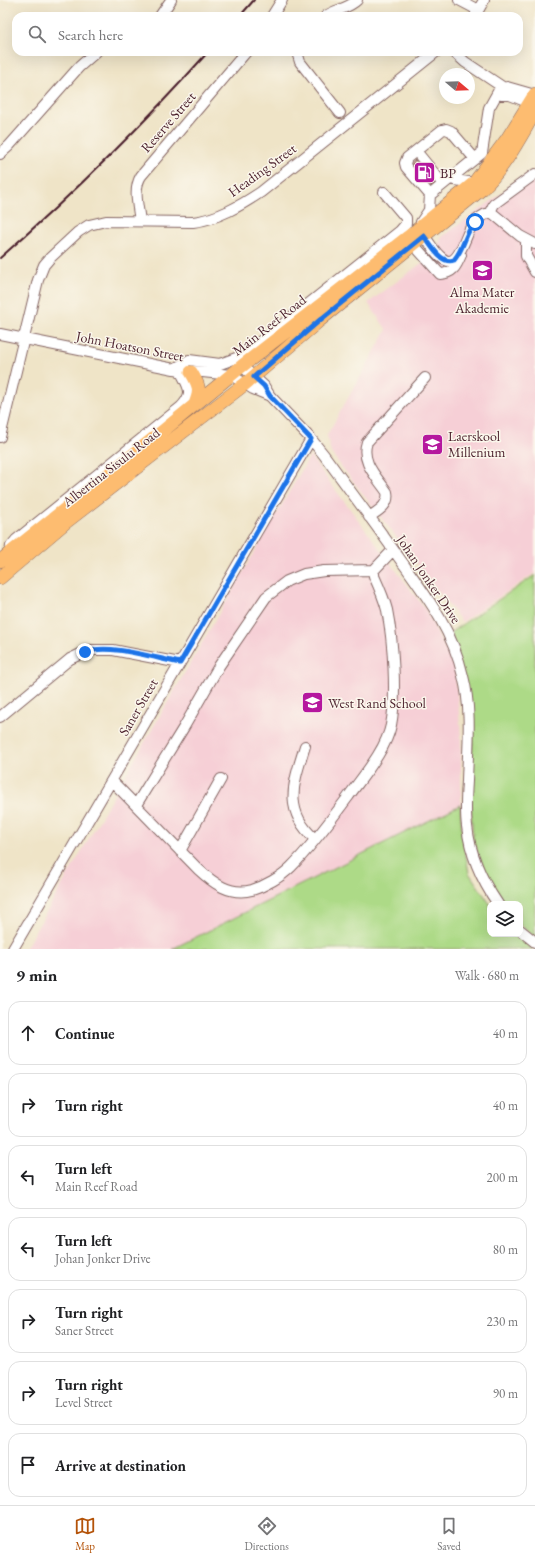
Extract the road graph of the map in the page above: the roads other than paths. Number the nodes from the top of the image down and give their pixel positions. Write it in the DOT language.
graph roads {
  1 [pos="171,0"];
  2 [pos="282,0"];
  3 [pos="357,0"];
  4 [pos="459,0"];
  5 [pos="484,0"];
  6 [pos="163,12"];
  7 [pos="274,12"];
  8 [pos="333,12"];
  9 [pos="476,12"];
  10 [pos="478,12"];
  11 [pos="90,56"];
  12 [pos="243,56"];
  13 [pos="298,56"];
  14 [pos="431,56"];
  15 [pos="459,56"];
  16 [pos="505,91"];
  17 [pos="534,101"];
  18 [pos="340,112"];
  19 [pos="416,151"];
  20 [pos="0,154"];
  21 [pos="475,159"];
  22 [pos="423,172"];
  23 [pos="535,174"];
  24 [pos="446,181"];
  25 [pos="474,183"];
  26 [pos="384,192"];
  27 [pos="430,195"];
  28 [pos="490,212"];
  29 [pos="140,221"];
  30 [pos="424,236"];
  31 [pos="411,241"];
  32 [pos="530,242"];
  33 [pos="464,244"];
  34 [pos="535,272"];
  35 [pos="0,334"];
  36 [pos="23,339"];
  37 [pos="242,366"];
  38 [pos="182,371"];
  39 [pos="231,375"];
  40 [pos="425,378"];
  41 [pos="250,381"];
  42 [pos="195,404"];
  43 [pos="1,432"];
  44 [pos="311,439"];
  45 [pos="369,517"];
  46 [pos="393,550"];
  47 [pos="5,557"];
  48 [pos="374,570"];
  49 [pos="0,578"];
  50 [pos="180,663"];
  51 [pos="0,716"];
  52 [pos="305,746"];
  53 [pos="221,779"];
  54 [pos="112,780"];
  55 [pos="136,805"];
  56 [pos="315,839"];
  57 [pos="180,851"];
  58 [pos="496,901"];
  59 [pos="523,932"];
  60 [pos="535,942"];
  61 [pos="13,949"];
  1 -- 6 [label="street"];
  2 -- 7 [label="street"];
  3 -- 8 [label="street"];
  4 -- 9 [label="street"];
  5 -- 10 [label="street"];
  11 -- 20 [label="street"];
  12 -- 29 [label="street, Reserve Street"];
  13 -- 18 [label="street"];
  14 -- 29 [label="street, Heading Street"];
  15 -- 16 [label="street"];
  16 -- 17 [label="street"];
  16 -- 21 [label="street"];
  17 -- 25 [label="main road, Main Reef Road"];
  17 -- 30 [label="main road, Main Reef Road"];
  19 -- 21 [label="street"];
  19 -- 22 [label="street"];
  19 -- 22 [label="street"];
  21 -- 24 [label="street"];
  22 -- 24 [label="street"];
  22 -- 27 [label="street"];
  23 -- 28 [label="street"];
  24 -- 25 [label="street"];
  24 -- 27 [label="street"];
  25 -- 31 [label="main road, Main Reef Road"];
  26 -- 38 [label="street"];
  27 -- 31 [label="street"];
  28 -- 32 [label="street"];
  28 -- 33 [label="street"];
  29 -- 36 [label="street, Heading Street"];
  30 -- 31 [label="main road, Main Reef Road"];
  30 -- 33 [label="street"];
  31 -- 33 [label="street"];
  31 -- 37 [label="main road, Main Reef Road"];
  31 -- 41 [label="main road, Main Reef Road"];
  32 -- 34 [label="street"];
  35 -- 36 [label="street"];
  36 -- 38 [label="street, John Hoatson Street"];
  36 -- 43 [label="street, Heading Street"];
  37 -- 39 [label="main road, Main Reef Road"];
  37 -- 41 [label="street, Johan Jonker Drive"];
  38 -- 39 [label="street, John Hoatson Street"];
  38 -- 42 [label="main road"];
  38 -- 47 [label="street"];
  39 -- 41 [label="street, Johan Jonker Drive"];
  39 -- 42 [label="main road, Main Reef Road"];
  40 -- 45 [label="street"];
  41 -- 44 [label="street, Johan Jonker Drive"];
  41 -- 49 [label="main road, Albertina Sisulu Road"];
  42 -- 47 [label="main road, Main Reef Road"];
  44 -- 45 [label="street, Johan Jonker Drive"];
  44 -- 50 [label="street, Saner Street"];
  45 -- 46 [label="street, Johan Jonker Drive"];
  46 -- 48 [label="street"];
  46 -- 58 [label="street, Johan Jonker Drive"];
  48 -- 55 [label="street"];
  48 -- 56 [label="street"];
  50 -- 51 [label="street"];
  50 -- 54 [label="street, Saner Street"];
  52 -- 56 [label="street"];
  53 -- 57 [label="street"];
  54 -- 55 [label="street"];
  54 -- 61 [label="street, Saner Street"];
  55 -- 57 [label="street"];
  56 -- 57 [label="street"];
  59 -- 60 [label="street"];
}
